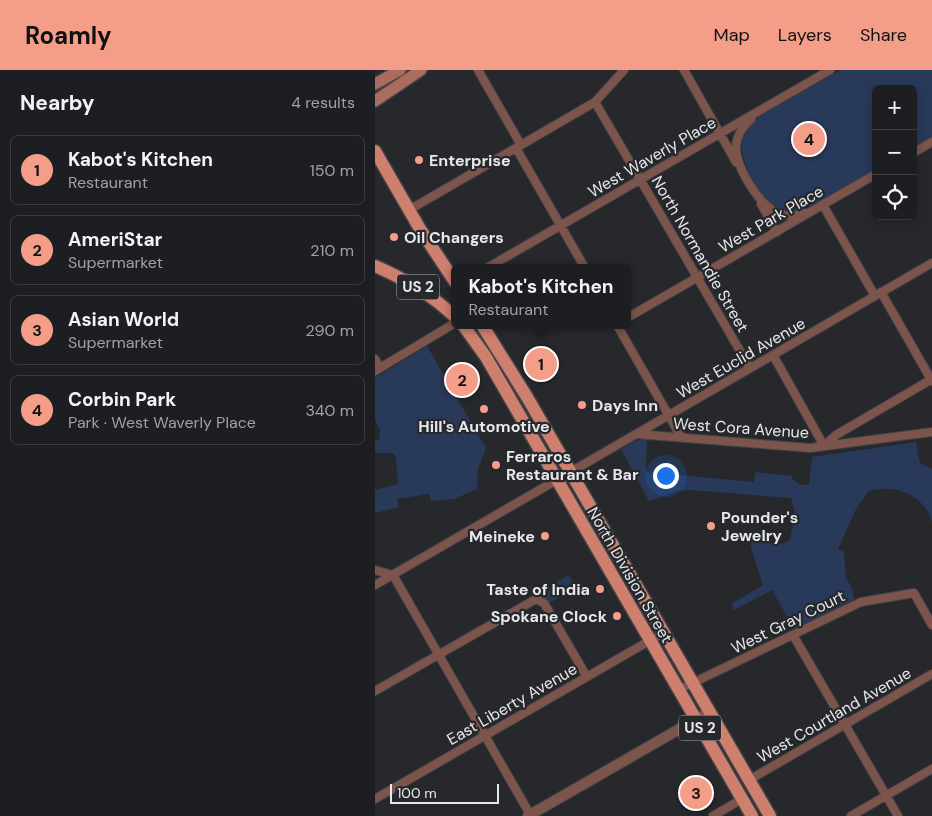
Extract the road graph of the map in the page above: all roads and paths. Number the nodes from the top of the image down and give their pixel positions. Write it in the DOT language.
graph roads {
  1 [pos="400,70"];
  2 [pos="421,70"];
  3 [pos="478,70"];
  4 [pos="624,70"];
  5 [pos="684,70"];
  6 [pos="831,70"];
  7 [pos="375,84"];
  8 [pos="375,101"];
  9 [pos="595,102"];
  10 [pos="757,112"];
  11 [pos="720,134"];
  12 [pos="932,142"];
  13 [pos="519,147"];
  14 [pos="375,151"];
  15 [pos="917,151"];
  16 [pos="874,175"];
  17 [pos="641,179"];
  18 [pos="748,182"];
  19 [pos="823,205"];
  20 [pos="409,210"];
  21 [pos="560,225"];
  22 [pos="777,232"];
  23 [pos="932,263"];
  24 [pos="494,264"];
  25 [pos="583,264"];
  26 [pos="375,266"];
  27 [pos="451,276"];
  28 [pos="698,277"];
  29 [pos="878,294"];
  30 [pos="451,313"];
  31 [pos="631,316"];
  32 [pos="451,325"];
  33 [pos="466,329"];
  34 [pos="484,329"];
  35 [pos="619,329"];
  36 [pos="773,355"];
  37 [pos="375,359"];
  38 [pos="750,368"];
  39 [pos="378,370"];
  40 [pos="932,380"];
  41 [pos="668,416"];
  42 [pos="932,432"];
  43 [pos="637,434"];
  44 [pos="681,437"];
  45 [pos="824,446"];
  46 [pos="563,476"];
  47 [pos="375,570"];
  48 [pos="393,575"];
  49 [pos="375,585"];
  50 [pos="932,625"];
  51 [pos="663,633"];
  52 [pos="793,635"];
  53 [pos="649,640"];
  54 [pos="439,654"];
  55 [pos="932,674"];
  56 [pos="587,677"];
  57 [pos="692,683"];
  58 [pos="678,690"];
  59 [pos="375,692"];
  60 [pos="709,712"];
  61 [pos="695,720"];
  62 [pos="845,724"];
  63 [pos="486,736"];
  64 [pos="932,769"];
  65 [pos="749,780"];
  66 [pos="886,796"];
  67 [pos="742,799"];
  68 [pos="375,800"];
  69 [pos="530,816"];
  70 [pos="713,816"];
  71 [pos="752,816"];
  72 [pos="760,816"];
  73 [pos="770,816"];
  74 [pos="851,816"];
  75 [pos="898,816"];
  1 -- 7 [label="main road"];
  2 -- 8 [label="main road"];
  3 -- 13 [label="street"];
  4 -- 9 [label="street"];
  5 -- 11 [label="street"];
  6 -- 10 [label="street, West Waverly Place"];
  9 -- 13 [label="street"];
  9 -- 17 [label="street, North Normandie Street"];
  10 -- 11 [label="street, West Waverly Place"];
  10 -- 18 [label="street"];
  11 -- 17 [label="street, West Waverly Place"];
  11 -- 18 [label="street"];
  12 -- 15 [label="street"];
  13 -- 20 [label="street"];
  13 -- 21 [label="street"];
  14 -- 20 [label="main road, US 2"];
  16 -- 19 [label="street, West Park Place"];
  17 -- 21 [label="street, West Waverly Place"];
  17 -- 28 [label="street, North Normandie Street"];
  18 -- 19 [label="street"];
  18 -- 22 [label="street"];
  19 -- 22 [label="street, West Park Place"];
  19 -- 29 [label="street"];
  20 -- 27 [label="main road, US 2"];
  21 -- 24 [label="street, West Waverly Place"];
  21 -- 25 [label="street"];
  22 -- 28 [label="street, West Park Place"];
  23 -- 29 [label="street, West Euclid Avenue"];
  26 -- 30 [label="main road, US 2"];
  28 -- 31 [label="street, West Park Place"];
  28 -- 38 [label="street, North Normandie Street"];
  29 -- 36 [label="street, West Euclid Avenue"];
  29 -- 40 [label="street"];
  32 -- 39 [label="street"];
  33 -- 46 [label="main road, North Division Street / US 2"];
  34 -- 46 [label="main road, North Division Street / US 2"];
  35 -- 41 [label="street"];
  36 -- 38 [label="street, West Euclid Avenue"];
  36 -- 45 [label="street"];
  37 -- 39 [label="street"];
  38 -- 41 [label="street, West Euclid Avenue"];
  40 -- 45 [label="street"];
  41 -- 43 [label="street, West Euclid Avenue"];
  41 -- 44 [label="street"];
  42 -- 45 [label="street, West Cora Avenue"];
  43 -- 44 [label="street, West Cora Avenue"];
  43 -- 46 [label="street, West Euclid Avenue"];
  44 -- 45 [label="street, West Cora Avenue"];
  46 -- 48 [label="street, West Euclid Avenue"];
  46 -- 51 [label="main road, North Division Street / US 2"];
  46 -- 53 [label="main road, North Division Street / US 2"];
  47 -- 48 [label="street"];
  48 -- 49 [label="street, West Euclid Avenue"];
  48 -- 54 [label="street"];
  50 -- 52 [label="street, West Gray Court"];
  51 -- 53 [label="street, East Liberty Avenue"];
  51 -- 57 [label="main road, North Division Street / US 2"];
  52 -- 57 [label="street, West Gray Court"];
  52 -- 62 [label="street"];
  53 -- 56 [label="street, East Liberty Avenue"];
  53 -- 58 [label="main road, North Division Street / US 2"];
  54 -- 56 [label="street"];
  54 -- 59 [label="street"];
  54 -- 63 [label="street"];
  55 -- 62 [label="street, West Courtland Avenue"];
  56 -- 63 [label="street, East Liberty Avenue"];
  57 -- 58 [label="street, West Gray Court"];
  57 -- 60 [label="main road, North Division Street / US 2"];
  58 -- 61 [label="main road, North Division Street / US 2"];
  60 -- 61 [label="street"];
  60 -- 65 [label="main road, North Division Street / US 2"];
  61 -- 67 [label="main road, North Division Street / US 2"];
  61 -- 69 [label="street"];
  62 -- 65 [label="street, West Courtland Avenue"];
  62 -- 66 [label="street"];
  63 -- 68 [label="street, East Liberty Avenue"];
  63 -- 69 [label="street"];
  64 -- 66 [label="street"];
  65 -- 73 [label="main road, North Division Street / US 2"];
  66 -- 74 [label="street"];
  66 -- 75 [label="street"];
  67 -- 70 [label="street"];
  67 -- 71 [label="main road, North Division Street / US 2"];
  71 -- 72 [label="main road"];
}
